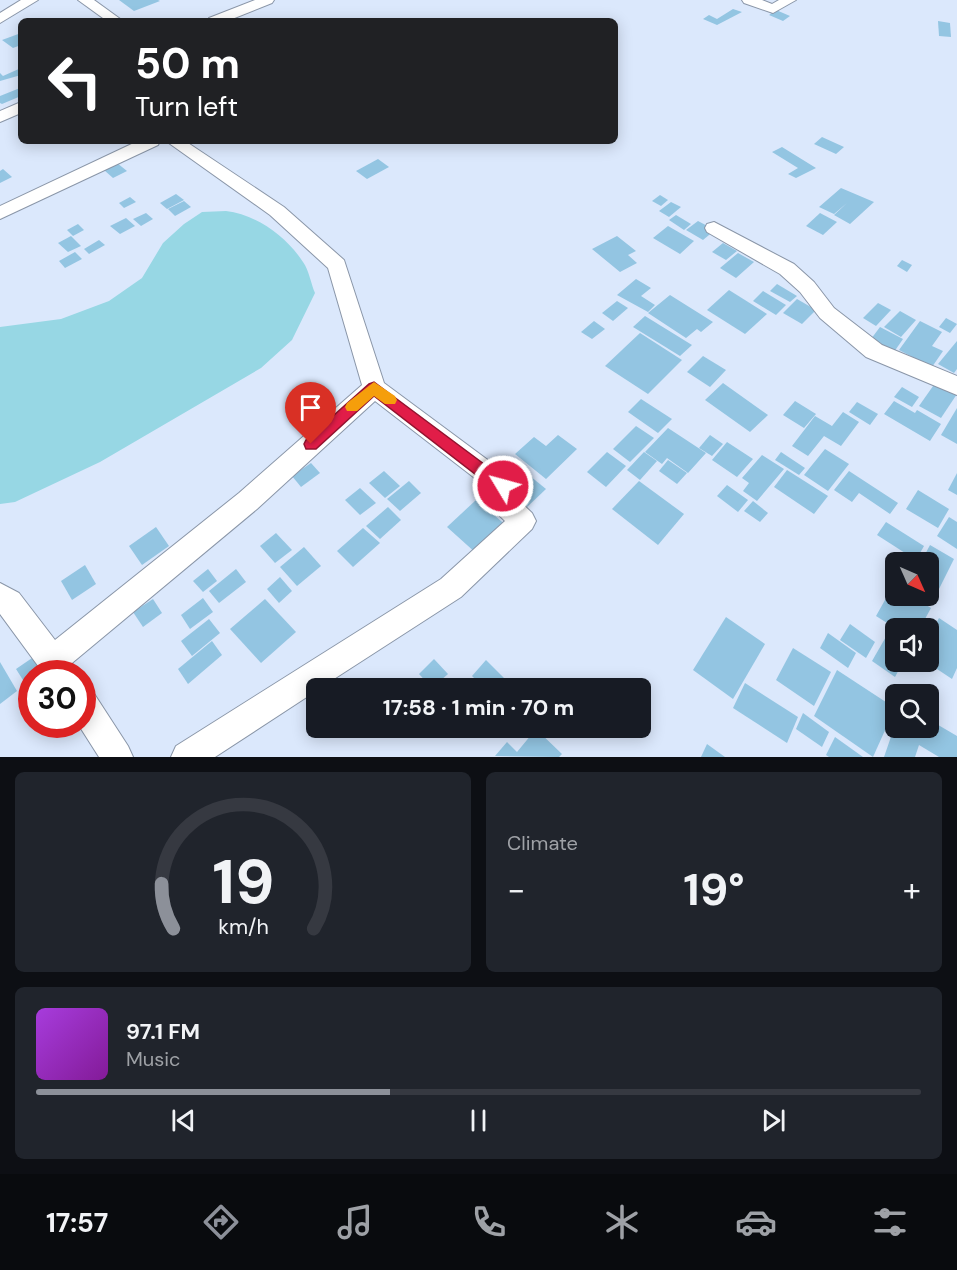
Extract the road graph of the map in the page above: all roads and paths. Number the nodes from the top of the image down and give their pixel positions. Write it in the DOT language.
graph roads {
  1 [pos="31,0"];
  2 [pos="85,0"];
  3 [pos="267,0"];
  4 [pos="749,0"];
  5 [pos="789,0"];
  6 [pos="112,18"];
  7 [pos="222,18"];
  8 [pos="0,19"];
  9 [pos="18,108"];
  10 [pos="0,117"];
  11 [pos="146,144"];
  12 [pos="178,144"];
  13 [pos="0,213"];
  14 [pos="714,228"];
  15 [pos="957,386"];
  16 [pos="374,388"];
  17 [pos="0,596"];
  18 [pos="52,660"];
  19 [pos="65,660"];
  20 [pos="96,725"];
  21 [pos="117,757"];
  22 [pos="188,757"];
  1 -- 8 [label="street"];
  2 -- 6 [label="street"];
  3 -- 7 [label="street"];
  4 -- 5 [label="street"];
  9 -- 10 [label="street"];
  11 -- 13 [label="street"];
  12 -- 16 [label="street"];
  14 -- 15 [label="street"];
  16 -- 19 [label="street"];
  16 -- 22 [label="street"];
  17 -- 18 [label="street"];
  20 -- 21 [label="street"];
}
